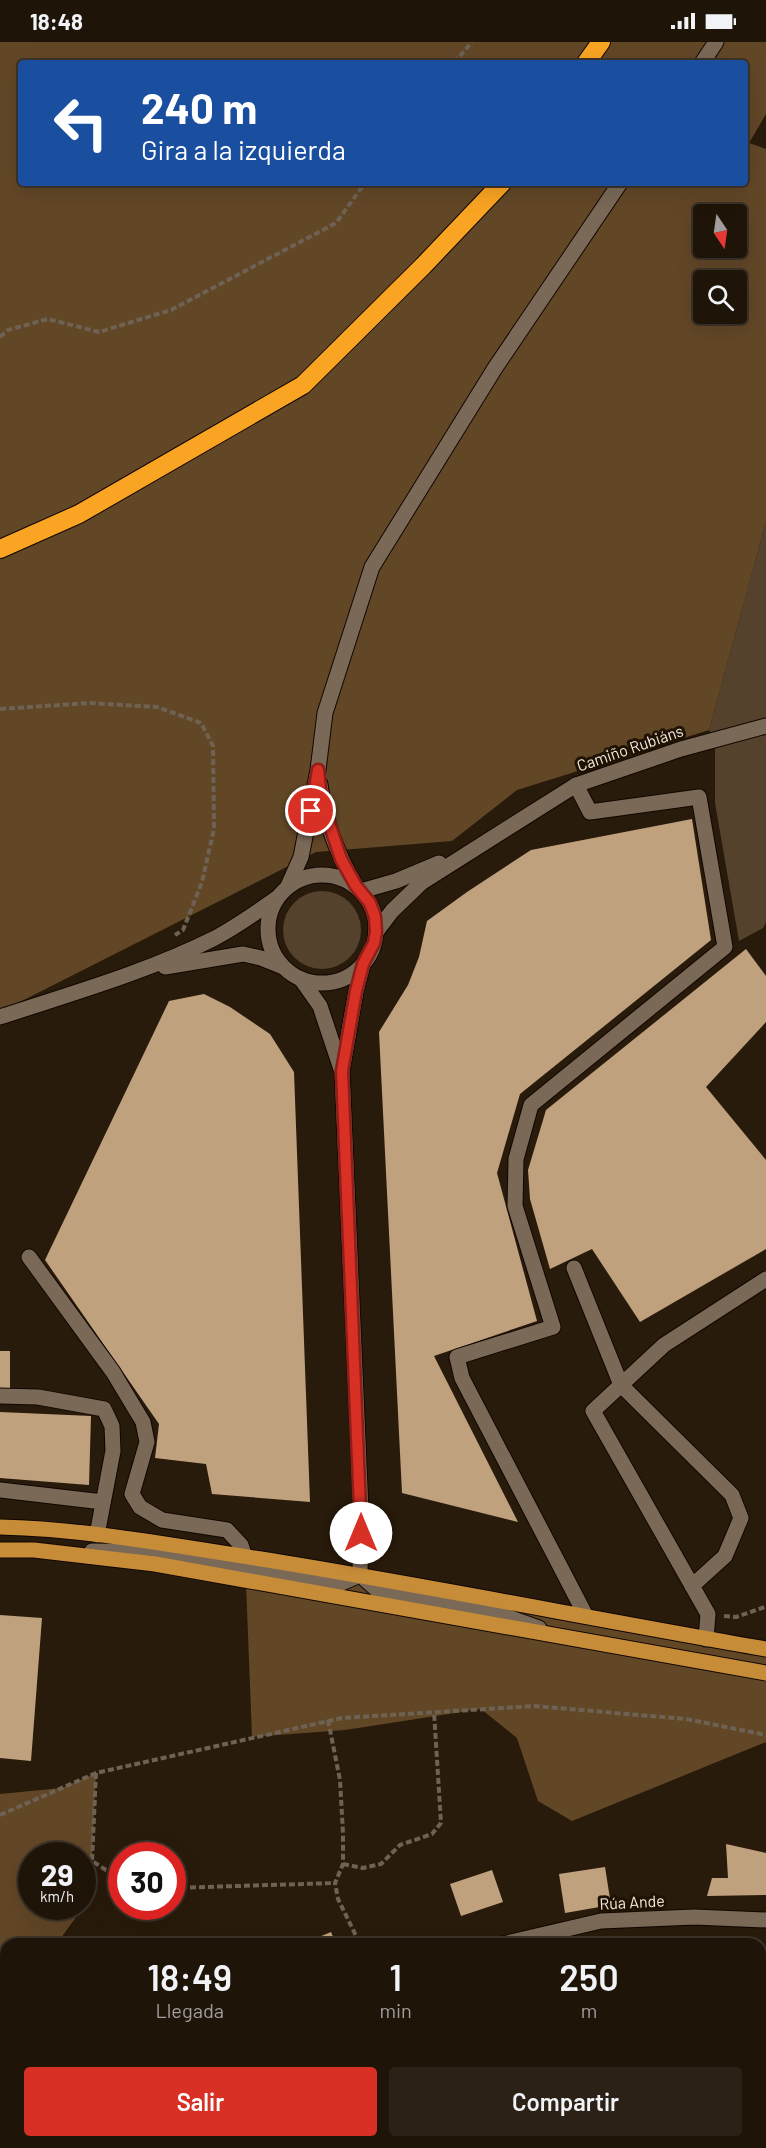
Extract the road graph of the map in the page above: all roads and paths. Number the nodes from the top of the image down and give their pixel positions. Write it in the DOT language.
graph roads {
  1 [pos="472,42"];
  2 [pos="601,42"];
  3 [pos="716,42"];
  4 [pos="457,60"];
  5 [pos="588,60"];
  6 [pos="704,60"];
  7 [pos="363,186"];
  8 [pos="499,186"];
  9 [pos="618,186"];
  10 [pos="0,337"];
  11 [pos="0,549"];
  12 [pos="0,709"];
  13 [pos="766,726"];
  14 [pos="318,770"];
  15 [pos="576,785"];
  16 [pos="483,843"];
  17 [pos="358,889"];
  18 [pos="283,891"];
  19 [pos="376,932"];
  20 [pos="167,939"];
  21 [pos="363,964"];
  22 [pos="283,967"];
  23 [pos="138,972"];
  24 [pos="301,979"];
  25 [pos="0,1017"];
  26 [pos="342,1071"];
  27 [pos="29,1257"];
  28 [pos="574,1268"];
  29 [pos="766,1279"];
  30 [pos="621,1385"];
  31 [pos="0,1396"];
  32 [pos="0,1490"];
  33 [pos="103,1502"];
  34 [pos="0,1527"];
  35 [pos="97,1535"];
  36 [pos="0,1550"];
  37 [pos="34,1550"];
  38 [pos="245,1557"];
  39 [pos="360,1575"];
  40 [pos="692,1586"];
  41 [pos="766,1605"];
  42 [pos="708,1614"];
  43 [pos="586,1616"];
  44 [pos="563,1637"];
  45 [pos="706,1638"];
  46 [pos="766,1649"];
  47 [pos="766,1673"];
  48 [pos="434,1712"];
  49 [pos="328,1720"];
  50 [pos="766,1735"];
  51 [pos="96,1773"];
  52 [pos="0,1815"];
  53 [pos="343,1864"];
  54 [pos="108,1870"];
  55 [pos="335,1882"];
  56 [pos="186,1887"];
  57 [pos="766,1920"];
  58 [pos="357,1938"];
  59 [pos="529,1938"];
  1 -- 4 [label="path"];
  2 -- 5 [label="highway"];
  3 -- 6 [label="street"];
  7 -- 10 [label="path"];
  8 -- 11 [label="highway"];
  9 -- 14 [label="street"];
  12 -- 20 [label="path"];
  13 -- 15 [label="street, Camiño Rubiáns"];
  14 -- 17 [label="street"];
  14 -- 18 [label="street"];
  15 -- 16 [label="street, Camiño Rubiáns"];
  15 -- 43 [label="street"];
  16 -- 17 [label="street"];
  16 -- 19 [label="street"];
  17 -- 18 [label="street"];
  17 -- 19 [label="street"];
  18 -- 22 [label="street"];
  18 -- 23 [label="street"];
  19 -- 21 [label="street"];
  21 -- 24 [label="street"];
  21 -- 26 [label="street"];
  22 -- 23 [label="street"];
  22 -- 24 [label="street"];
  23 -- 25 [label="street"];
  24 -- 26 [label="street"];
  26 -- 39 [label="street"];
  27 -- 38 [label="street"];
  28 -- 30 [label="street"];
  29 -- 30 [label="street"];
  30 -- 40 [label="street"];
  30 -- 40 [label="street"];
  31 -- 33 [label="street"];
  32 -- 33 [label="street"];
  33 -- 35 [label="street"];
  34 -- 35 [label="main road"];
  35 -- 38 [label="main road"];
  36 -- 37 [label="main road"];
  37 -- 39 [label="street"];
  37 -- 44 [label="main road"];
  38 -- 39 [label="main road"];
  39 -- 43 [label="main road"];
  39 -- 44 [label="street"];
  40 -- 42 [label="street"];
  41 -- 42 [label="path"];
  42 -- 45 [label="street"];
  43 -- 45 [label="main road"];
  44 -- 47 [label="main road"];
  45 -- 46 [label="main road"];
  48 -- 49 [label="path"];
  48 -- 50 [label="path"];
  48 -- 53 [label="path"];
  49 -- 51 [label="path"];
  49 -- 53 [label="path"];
  51 -- 52 [label="path"];
  51 -- 54 [label="path"];
  53 -- 55 [label="path"];
  55 -- 56 [label="path"];
  55 -- 58 [label="path"];
  57 -- 59 [label="street, Rúa Ande"];
}
